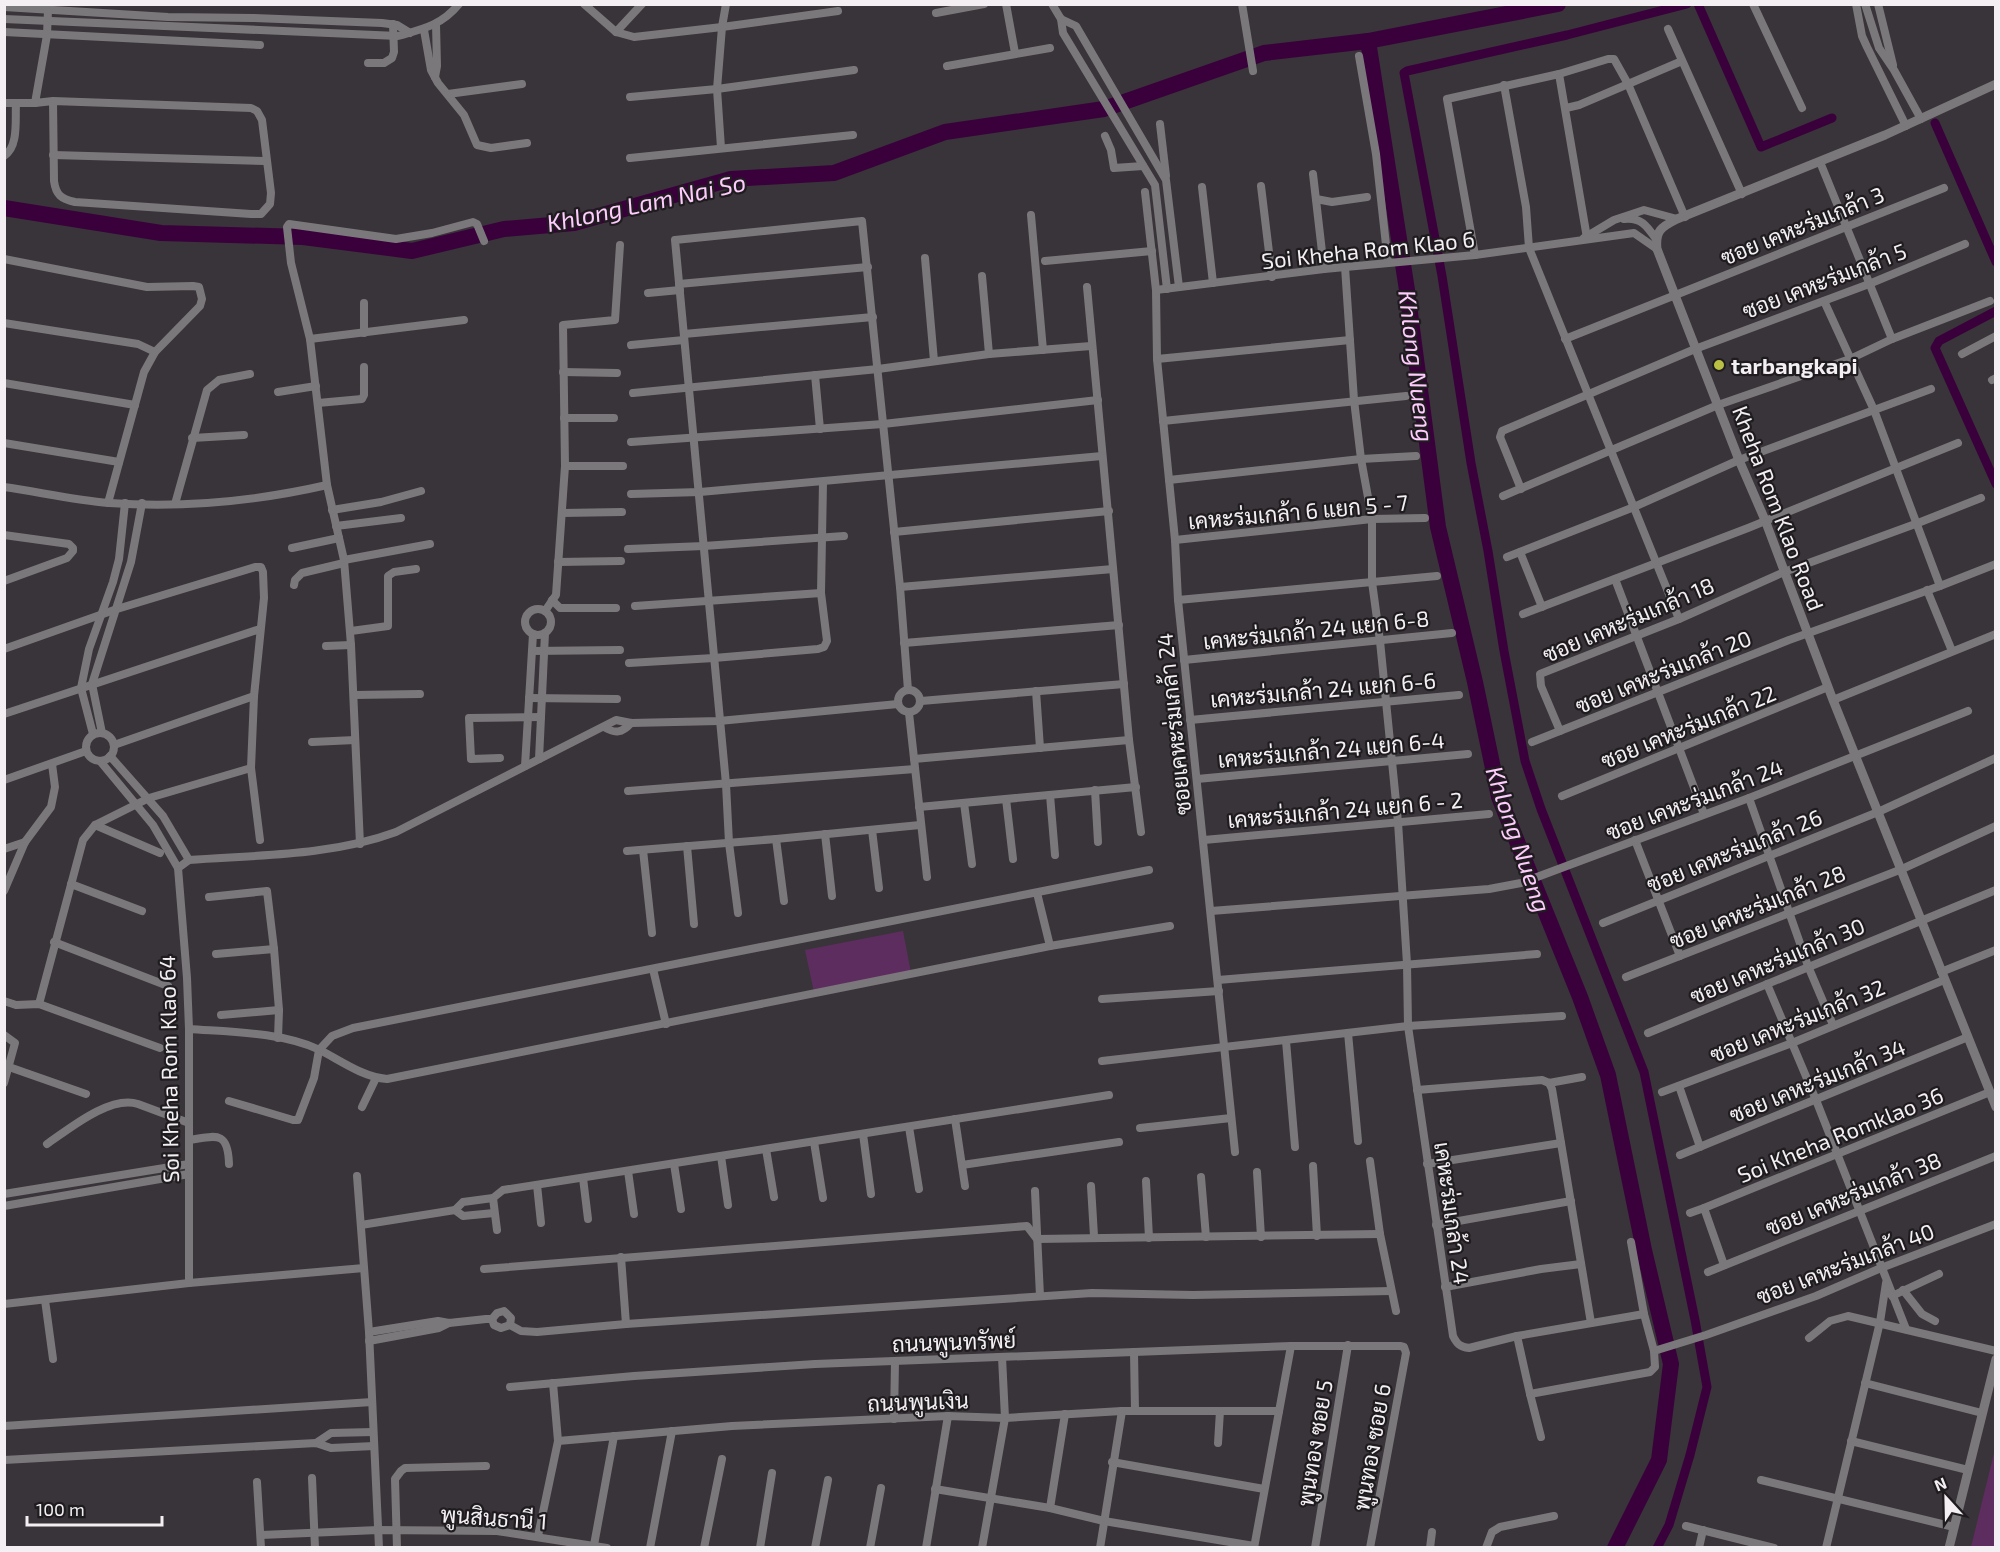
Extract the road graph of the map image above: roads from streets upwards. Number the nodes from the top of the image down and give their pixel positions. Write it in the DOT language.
graph roads {
  1 [pos="449,4"];
  2 [pos="459,4"];
  3 [pos="584,4"];
  4 [pos="642,4"];
  5 [pos="726,4"];
  6 [pos="984,4"];
  7 [pos="1006,4"];
  8 [pos="1052,4"];
  9 [pos="1242,4"];
  10 [pos="1753,4"];
  11 [pos="1856,4"];
  12 [pos="1864,4"];
  13 [pos="1878,4"];
  14 [pos="4,7"];
  15 [pos="48,10"];
  16 [pos="838,11"];
  17 [pos="936,13"];
  18 [pos="450,15"];
  19 [pos="4,19"];
  20 [pos="271,19"];
  21 [pos="1061,19"];
  22 [pos="47,20"];
  23 [pos="393,24"];
  24 [pos="436,24"];
  25 [pos="722,27"];
  26 [pos="1668,29"];
  27 [pos="271,30"];
  28 [pos="424,30"];
  29 [pos="616,32"];
  30 [pos="4,33"];
  31 [pos="410,33"];
  32 [pos="47,35"];
  33 [pos="394,36"];
  34 [pos="260,45"];
  35 [pos="1050,48"];
  36 [pos="1015,53"];
  37 [pos="1359,56"];
  38 [pos="1682,61"];
  39 [pos="368,63"];
  40 [pos="947,66"];
  41 [pos="854,70"];
  42 [pos="1894,70"];
  43 [pos="1253,71"];
  44 [pos="1558,74"];
  45 [pos="435,76"];
  46 [pos="522,84"];
  47 [pos="1628,84"];
  48 [pos="1995,84"];
  49 [pos="1504,85"];
  50 [pos="717,89"];
  51 [pos="448,94"];
  52 [pos="630,96"];
  53 [pos="53,101"];
  54 [pos="4,103"];
  55 [pos="35,103"];
  56 [pos="16,104"];
  57 [pos="1566,108"];
  58 [pos="1802,108"];
  59 [pos="1921,119"];
  60 [pos="1160,124"];
  61 [pos="1906,126"];
  62 [pos="853,135"];
  63 [pos="1105,136"];
  64 [pos="527,143"];
  65 [pos="721,148"];
  66 [pos="53,155"];
  67 [pos="4,156"];
  68 [pos="630,158"];
  69 [pos="266,161"];
  70 [pos="1820,162"];
  71 [pos="1143,165"];
  72 [pos="1159,168"];
  73 [pos="1313,174"];
  74 [pos="1149,175"];
  75 [pos="1166,180"];
  76 [pos="1261,186"];
  77 [pos="1202,187"];
  78 [pos="1944,188"];
  79 [pos="1145,192"];
  80 [pos="1742,194"];
  81 [pos="1367,197"];
  82 [pos="1316,199"];
  83 [pos="1030,215"];
  84 [pos="1681,218"];
  85 [pos="1614,220"];
  86 [pos="1846,227"];
  87 [pos="1586,238"];
  88 [pos="1656,239"];
  89 [pos="483,240"];
  90 [pos="1965,244"];
  91 [pos="620,245"];
  92 [pos="1529,248"];
  93 [pos="1657,249"];
  94 [pos="1152,251"];
  95 [pos="1475,255"];
  96 [pos="925,258"];
  97 [pos="4,259"];
  98 [pos="1045,261"];
  99 [pos="1391,263"];
  100 [pos="868,267"];
  101 [pos="1345,267"];
  102 [pos="1324,269"];
  103 [pos="982,276"];
  104 [pos="1272,277"];
  105 [pos="1213,283"];
  106 [pos="1869,284"];
  107 [pos="679,287"];
  108 [pos="1087,287"];
  109 [pos="1179,287"];
  110 [pos="1167,289"];
  111 [pos="1156,290"];
  112 [pos="648,293"];
  113 [pos="1675,296"];
  114 [pos="1824,301"];
  115 [pos="1990,301"];
  116 [pos="364,303"];
  117 [pos="873,317"];
  118 [pos="464,320"];
  119 [pos="4,322"];
  120 [pos="364,333"];
  121 [pos="1995,336"];
  122 [pos="684,337"];
  123 [pos="310,339"];
  124 [pos="1565,339"];
  125 [pos="1892,339"];
  126 [pos="1350,340"];
  127 [pos="631,345"];
  128 [pos="1091,346"];
  129 [pos="1695,349"];
  130 [pos="1043,350"];
  131 [pos="155,352"];
  132 [pos="989,354"];
  133 [pos="1962,354"];
  134 [pos="1157,359"];
  135 [pos="1850,359"];
  136 [pos="934,361"];
  137 [pos="364,367"];
  138 [pos="878,369"];
  139 [pos="563,372"];
  140 [pos="616,372"];
  141 [pos="250,374"];
  142 [pos="815,375"];
  143 [pos="4,383"];
  144 [pos="315,386"];
  145 [pos="688,387"];
  146 [pos="1931,389"];
  147 [pos="278,392"];
  148 [pos="633,393"];
  149 [pos="1589,395"];
  150 [pos="1406,396"];
  151 [pos="1098,400"];
  152 [pos="1354,400"];
  153 [pos="318,403"];
  154 [pos="135,405"];
  155 [pos="1718,405"];
  156 [pos="1874,410"];
  157 [pos="564,418"];
  158 [pos="614,418"];
  159 [pos="1163,421"];
  160 [pos="883,424"];
  161 [pos="820,429"];
  162 [pos="244,435"];
  163 [pos="192,438"];
  164 [pos="694,438"];
  165 [pos="631,442"];
  166 [pos="4,443"];
  167 [pos="1958,443"];
  168 [pos="1611,452"];
  169 [pos="1102,456"];
  170 [pos="1416,456"];
  171 [pos="1361,459"];
  172 [pos="1739,460"];
  173 [pos="119,462"];
  174 [pos="623,466"];
  175 [pos="565,467"];
  176 [pos="1897,467"];
  177 [pos="889,476"];
  178 [pos="1170,480"];
  179 [pos="823,482"];
  180 [pos="327,485"];
  181 [pos="4,487"];
  182 [pos="1521,489"];
  183 [pos="421,491"];
  184 [pos="700,492"];
  185 [pos="631,494"];
  186 [pos="1503,496"];
  187 [pos="1981,498"];
  188 [pos="108,503"];
  189 [pos="125,503"];
  190 [pos="142,503"];
  191 [pos="175,504"];
  192 [pos="1634,507"];
  193 [pos="332,510"];
  194 [pos="1109,511"];
  195 [pos="622,512"];
  196 [pos="562,513"];
  197 [pos="401,518"];
  198 [pos="1425,518"];
  199 [pos="1372,519"];
  200 [pos="1765,520"];
  201 [pos="1918,524"];
  202 [pos="336,525"];
  203 [pos="894,532"];
  204 [pos="4,535"];
  205 [pos="844,536"];
  206 [pos="822,537"];
  207 [pos="339,538"];
  208 [pos="1175,540"];
  209 [pos="430,544"];
  210 [pos="704,546"];
  211 [pos="292,548"];
  212 [pos="628,549"];
  213 [pos="1520,552"];
  214 [pos="1506,557"];
  215 [pos="344,561"];
  216 [pos="621,561"];
  217 [pos="558,562"];
  218 [pos="1656,563"];
  219 [pos="1995,564"];
  220 [pos="416,569"];
  221 [pos="1113,569"];
  222 [pos="1784,572"];
  223 [pos="1437,576"];
  224 [pos="1615,579"];
  225 [pos="4,581"];
  226 [pos="1372,582"];
  227 [pos="294,585"];
  228 [pos="900,586"];
  229 [pos="1940,586"];
  230 [pos="1927,590"];
  231 [pos="821,593"];
  232 [pos="552,600"];
  233 [pos="1178,600"];
  234 [pos="709,602"];
  235 [pos="635,606"];
  236 [pos="1542,607"];
  237 [pos="616,608"];
  238 [pos="117,609"];
  239 [pos="545,611"];
  240 [pos="101,614"];
  241 [pos="1523,614"];
  242 [pos="1679,619"];
  243 [pos="1119,624"];
  244 [pos="260,629"];
  245 [pos="351,631"];
  246 [pos="545,633"];
  247 [pos="1452,633"];
  248 [pos="534,634"];
  249 [pos="1808,634"];
  250 [pos="1995,634"];
  251 [pos="1636,637"];
  252 [pos="1380,641"];
  253 [pos="904,643"];
  254 [pos="351,645"];
  255 [pos="326,646"];
  256 [pos="4,649"];
  257 [pos="544,650"];
  258 [pos="620,650"];
  259 [pos="532,651"];
  260 [pos="1952,651"];
  261 [pos="714,658"];
  262 [pos="1184,660"];
  263 [pos="629,663"];
  264 [pos="92,684"];
  265 [pos="1124,684"];
  266 [pos="1828,687"];
  267 [pos="81,688"];
  268 [pos="908,690"];
  269 [pos="1036,691"];
  270 [pos="1658,692"];
  271 [pos="420,694"];
  272 [pos="354,695"];
  273 [pos="1459,695"];
  274 [pos="254,696"];
  275 [pos="529,698"];
  276 [pos="542,698"];
  277 [pos="617,699"];
  278 [pos="1833,700"];
  279 [pos="921,701"];
  280 [pos="1385,701"];
  281 [pos="898,705"];
  282 [pos="1968,711"];
  283 [pos="909,713"];
  284 [pos="4,714"];
  285 [pos="528,717"];
  286 [pos="541,717"];
  287 [pos="1190,720"];
  288 [pos="719,721"];
  289 [pos="631,723"];
  290 [pos="604,727"];
  291 [pos="1560,731"];
  292 [pos="98,733"];
  293 [pos="355,740"];
  294 [pos="1129,740"];
  295 [pos="312,741"];
  296 [pos="1532,742"];
  297 [pos="114,745"];
  298 [pos="1040,748"];
  299 [pos="1680,750"];
  300 [pos="86,751"];
  301 [pos="1468,754"];
  302 [pos="1855,755"];
  303 [pos="110,756"];
  304 [pos="1995,758"];
  305 [pos="500,759"];
  306 [pos="539,759"];
  307 [pos="914,759"];
  308 [pos="100,761"];
  309 [pos="1392,761"];
  310 [pos="52,764"];
  311 [pos="525,766"];
  312 [pos="251,768"];
  313 [pos="915,769"];
  314 [pos="1197,779"];
  315 [pos="4,780"];
  316 [pos="726,784"];
  317 [pos="1136,787"];
  318 [pos="1095,790"];
  319 [pos="627,791"];
  320 [pos="1050,795"];
  321 [pos="1562,796"];
  322 [pos="149,798"];
  323 [pos="1749,798"];
  324 [pos="1006,799"];
  325 [pos="964,803"];
  326 [pos="136,804"];
  327 [pos="919,807"];
  328 [pos="1878,812"];
  329 [pos="1489,814"];
  330 [pos="1704,814"];
  331 [pos="1398,822"];
  332 [pos="95,825"];
  333 [pos="920,825"];
  334 [pos="1995,826"];
  335 [pos="872,830"];
  336 [pos="1141,832"];
  337 [pos="825,834"];
  338 [pos="776,839"];
  339 [pos="261,840"];
  340 [pos="1204,840"];
  341 [pos="1635,840"];
  342 [pos="25,842"];
  343 [pos="1098,842"];
  344 [pos="729,843"];
  345 [pos="360,844"];
  346 [pos="687,846"];
  347 [pos="4,849"];
  348 [pos="643,849"];
  349 [pos="627,850"];
  350 [pos="160,853"];
  351 [pos="1770,854"];
  352 [pos="1055,855"];
  353 [pos="1013,859"];
  354 [pos="189,860"];
  355 [pos="972,864"];
  356 [pos="178,868"];
  357 [pos="1902,869"];
  358 [pos="1149,870"];
  359 [pos="927,877"];
  360 [pos="71,884"];
  361 [pos="879,888"];
  362 [pos="1995,890"];
  363 [pos="4,891"];
  364 [pos="1037,893"];
  365 [pos="1402,895"];
  366 [pos="832,896"];
  367 [pos="209,897"];
  368 [pos="1659,900"];
  369 [pos="784,901"];
  370 [pos="142,911"];
  371 [pos="1211,911"];
  372 [pos="1790,912"];
  373 [pos="738,913"];
  374 [pos="1921,920"];
  375 [pos="1603,923"];
  376 [pos="694,924"];
  377 [pos="1170,926"];
  378 [pos="652,933"];
  379 [pos="54,942"];
  380 [pos="1050,946"];
  381 [pos="274,949"];
  382 [pos="1995,950"];
  383 [pos="216,954"];
  384 [pos="1537,954"];
  385 [pos="1680,956"];
  386 [pos="1407,964"];
  387 [pos="1808,966"];
  388 [pos="653,969"];
  389 [pos="1943,976"];
  390 [pos="1626,977"];
  391 [pos="1218,981"];
  392 [pos="1767,984"];
  393 [pos="168,986"];
  394 [pos="1219,991"];
  395 [pos="1102,999"];
  396 [pos="4,1001"];
  397 [pos="39,1004"];
  398 [pos="279,1010"];
  399 [pos="221,1015"];
  400 [pos="1562,1016"];
  401 [pos="666,1024"];
  402 [pos="1833,1025"];
  403 [pos="1408,1026"];
  404 [pos="189,1029"];
  405 [pos="1348,1033"];
  406 [pos="1648,1033"];
  407 [pos="4,1035"];
  408 [pos="1968,1037"];
  409 [pos="278,1038"];
  410 [pos="1286,1041"];
  411 [pos="1792,1042"];
  412 [pos="160,1048"];
  413 [pos="1223,1048"];
  414 [pos="320,1050"];
  415 [pos="1102,1061"];
  416 [pos="9,1066"];
  417 [pos="1582,1077"];
  418 [pos="376,1078"];
  419 [pos="4,1083"];
  420 [pos="1549,1083"];
  421 [pos="1679,1086"];
  422 [pos="1991,1086"];
  423 [pos="1417,1090"];
  424 [pos="1662,1092"];
  425 [pos="86,1094"];
  426 [pos="1109,1095"];
  427 [pos="1816,1100"];
  428 [pos="229,1101"];
  429 [pos="362,1107"];
  430 [pos="1995,1107"];
  431 [pos="1231,1118"];
  432 [pos="955,1119"];
  433 [pos="189,1123"];
  434 [pos="909,1127"];
  435 [pos="1140,1128"];
  436 [pos="863,1134"];
  437 [pos="189,1140"];
  438 [pos="1358,1141"];
  439 [pos="814,1142"];
  440 [pos="1119,1142"];
  441 [pos="1561,1143"];
  442 [pos="47,1144"];
  443 [pos="1295,1147"];
  444 [pos="1700,1147"];
  445 [pos="766,1149"];
  446 [pos="1235,1152"];
  447 [pos="1680,1155"];
  448 [pos="1838,1155"];
  449 [pos="721,1156"];
  450 [pos="1995,1156"];
  451 [pos="1370,1161"];
  452 [pos="189,1164"];
  453 [pos="229,1164"];
  454 [pos="674,1164"];
  455 [pos="1427,1164"];
  456 [pos="962,1165"];
  457 [pos="1313,1167"];
  458 [pos="156,1170"];
  459 [pos="628,1171"];
  460 [pos="1257,1172"];
  461 [pos="189,1174"];
  462 [pos="357,1176"];
  463 [pos="1201,1177"];
  464 [pos="583,1178"];
  465 [pos="158,1179"];
  466 [pos="1146,1181"];
  467 [pos="69,1184"];
  468 [pos="537,1185"];
  469 [pos="965,1186"];
  470 [pos="1091,1186"];
  471 [pos="919,1189"];
  472 [pos="1035,1191"];
  473 [pos="4,1194"];
  474 [pos="871,1194"];
  475 [pos="71,1195"];
  476 [pos="774,1197"];
  477 [pos="493,1198"];
  478 [pos="823,1198"];
  479 [pos="1571,1201"];
  480 [pos="728,1205"];
  481 [pos="4,1206"];
  482 [pos="1704,1208"];
  483 [pos="681,1209"];
  484 [pos="455,1210"];
  485 [pos="1858,1210"];
  486 [pos="494,1213"];
  487 [pos="1690,1213"];
  488 [pos="634,1214"];
  489 [pos="588,1219"];
  490 [pos="541,1223"];
  491 [pos="1995,1224"];
  492 [pos="361,1225"];
  493 [pos="1436,1225"];
  494 [pos="497,1230"];
  495 [pos="1380,1234"];
  496 [pos="1094,1236"];
  497 [pos="1317,1236"];
  498 [pos="1206,1237"];
  499 [pos="1261,1237"];
  500 [pos="1149,1238"];
  501 [pos="1036,1239"];
  502 [pos="1631,1242"];
  503 [pos="621,1257"];
  504 [pos="1581,1264"];
  505 [pos="1724,1265"];
  506 [pos="364,1268"];
  507 [pos="1881,1268"];
  508 [pos="483,1269"];
  509 [pos="1708,1272"];
  510 [pos="1939,1274"];
  511 [pos="189,1283"];
  512 [pos="1886,1283"];
  513 [pos="1445,1287"];
  514 [pos="1903,1290"];
  515 [pos="1391,1291"];
  516 [pos="1040,1296"];
  517 [pos="1892,1296"];
  518 [pos="45,1299"];
  519 [pos="4,1304"];
  520 [pos="1396,1311"];
  521 [pos="1644,1314"];
  522 [pos="492,1320"];
  523 [pos="1935,1321"];
  524 [pos="1591,1323"];
  525 [pos="1884,1323"];
  526 [pos="626,1324"];
  527 [pos="510,1325"];
  528 [pos="1906,1329"];
  529 [pos="1517,1336"];
  530 [pos="369,1337"];
  531 [pos="1809,1338"];
  532 [pos="1348,1345"];
  533 [pos="1291,1346"];
  534 [pos="1655,1351"];
  535 [pos="1995,1351"];
  536 [pos="1134,1352"];
  537 [pos="1406,1353"];
  538 [pos="1002,1357"];
  539 [pos="53,1359"];
  540 [pos="1995,1359"];
  541 [pos="895,1361"];
  542 [pos="553,1383"];
  543 [pos="1865,1383"];
  544 [pos="510,1386"];
  545 [pos="1992,1388"];
  546 [pos="1530,1394"];
  547 [pos="372,1402"];
  548 [pos="1279,1410"];
  549 [pos="1135,1411"];
  550 [pos="1220,1411"];
  551 [pos="1122,1412"];
  552 [pos="1982,1413"];
  553 [pos="1065,1414"];
  554 [pos="948,1416"];
  555 [pos="1005,1418"];
  556 [pos="894,1419"];
  557 [pos="4,1426"];
  558 [pos="672,1431"];
  559 [pos="373,1432"];
  560 [pos="614,1436"];
  561 [pos="1541,1437"];
  562 [pos="558,1441"];
  563 [pos="1851,1441"];
  564 [pos="316,1443"];
  565 [pos="1218,1443"];
  566 [pos="374,1446"];
  567 [pos="722,1459"];
  568 [pos="4,1460"];
  569 [pos="1112,1462"];
  570 [pos="486,1466"];
  571 [pos="1968,1470"];
  572 [pos="772,1473"];
  573 [pos="312,1478"];
  574 [pos="828,1480"];
  575 [pos="1761,1480"];
  576 [pos="257,1482"];
  577 [pos="881,1488"];
  578 [pos="935,1489"];
  579 [pos="1264,1489"];
  580 [pos="991,1498"];
  581 [pos="1837,1498"];
  582 [pos="1050,1509"];
  583 [pos="1554,1516"];
  584 [pos="1104,1521"];
  585 [pos="1686,1526"];
  586 [pos="1954,1527"];
  587 [pos="378,1530"];
  588 [pos="396,1530"];
  589 [pos="1703,1530"];
  590 [pos="314,1532"];
  591 [pos="1432,1532"];
  592 [pos="261,1535"];
  593 [pos="538,1536"];
  594 [pos="594,1545"];
  595 [pos="1254,1547"];
  596 [pos="261,1548"];
  597 [pos="315,1548"];
  598 [pos="379,1548"];
  599 [pos="397,1548"];
  600 [pos="607,1548"];
  601 [pos="650,1548"];
  602 [pos="704,1548"];
  603 [pos="759,1548"];
  604 [pos="816,1548"];
  605 [pos="870,1548"];
  606 [pos="926,1548"];
  607 [pos="982,1548"];
  608 [pos="1100,1548"];
  609 [pos="1315,1548"];
  610 [pos="1371,1548"];
  611 [pos="1430,1548"];
  612 [pos="1486,1548"];
  613 [pos="1699,1548"];
  614 [pos="1774,1548"];
  615 [pos="1826,1548"];
  616 [pos="1949,1548"];
  1 -- 18 [label="street"];
  2 -- 18 [label="street"];
  3 -- 29 [label="street"];
  4 -- 29 [label="street"];
  5 -- 25 [label="street"];
  6 -- 17 [label="street"];
  7 -- 36 [label="street"];
  8 -- 21 [label="street"];
  9 -- 43 [label="street"];
  10 -- 58 [label="street"];
  11 -- 61 [label="street"];
  12 -- 42 [label="street"];
  13 -- 42 [label="street"];
  14 -- 15 [label="street"];
  15 -- 20 [label="street"];
  15 -- 22 [label="street"];
  16 -- 25 [label="street"];
  18 -- 24 [label="street"];
  19 -- 22 [label="street"];
  20 -- 23 [label="street"];
  20 -- 27 [label="street"];
  21 -- 71 [label="street"];
  21 -- 72 [label="street"];
  22 -- 27 [label="street"];
  22 -- 32 [label="street"];
  23 -- 31 [label="street"];
  23 -- 33 [label="street"];
  24 -- 28 [label="street"];
  24 -- 45 [label="street"];
  25 -- 29 [label="street"];
  25 -- 50 [label="street"];
  26 -- 38 [label="street"];
  27 -- 33 [label="street"];
  28 -- 31 [label="street"];
  28 -- 45 [label="street"];
  30 -- 32 [label="street"];
  31 -- 33 [label="street"];
  32 -- 34 [label="street"];
  32 -- 55 [label="street"];
  33 -- 39 [label="street"];
  35 -- 36 [label="street"];
  36 -- 40 [label="street"];
  37 -- 99 [label="street"];
  38 -- 47 [label="street"];
  38 -- 80 [label="street"];
  41 -- 50 [label="street"];
  42 -- 59 [label="street"];
  44 -- 47 [label="street"];
  44 -- 49 [label="street"];
  44 -- 57 [label="street"];
  45 -- 51 [label="street"];
  46 -- 51 [label="street"];
  47 -- 57 [label="street"];
  47 -- 84 [label="street"];
  48 -- 59 [label="street"];
  49 -- 92 [label="street"];
  49 -- 95 [label="street"];
  50 -- 52 [label="street"];
  50 -- 65 [label="street"];
  51 -- 64 [label="street"];
  53 -- 55 [label="street"];
  53 -- 66 [label="street"];
  53 -- 69 [label="street"];
  54 -- 56 [label="street"];
  55 -- 56 [label="street"];
  56 -- 67 [label="street"];
  57 -- 87 [label="street"];
  59 -- 61 [label="street"];
  60 -- 75 [label="street"];
  61 -- 70 [label="street"];
  62 -- 65 [label="street"];
  63 -- 71 [label="street"];
  65 -- 68 [label="street"];
  66 -- 69 [label="street"];
  66 -- 69 [label="street"];
  70 -- 80 [label="street"];
  70 -- 86 [label="street"];
  71 -- 74 [label="street"];
  72 -- 74 [label="street"];
  72 -- 75 [label="street"];
  73 -- 82 [label="street"];
  74 -- 110 [label="street"];
  75 -- 109 [label="street"];
  76 -- 104 [label="street"];
  77 -- 105 [label="street"];
  78 -- 86 [label="street, ซอย เคหะร่มเกล้า 3"];
  79 -- 94 [label="street, ซอยเคหะร่มเกล้า 24"];
  80 -- 84 [label="street"];
  81 -- 82 [label="street"];
  82 -- 102 [label="street"];
  83 -- 130 [label="street"];
  84 -- 85 [label="street, Soi Kheha Rom Klao 6"];
  84 -- 88 [label="street"];
  85 -- 87 [label="street, Soi Kheha Rom Klao 6"];
  85 -- 88 [label="street"];
  86 -- 106 [label="street"];
  86 -- 113 [label="street, ซอย เคหะร่มเกล้า 3"];
  87 -- 92 [label="street, Soi Kheha Rom Klao 6"];
  87 -- 93 [label="street, Soi Kheha Rom Klao 6"];
  88 -- 93 [label="street, Kheha Rom Klao Road"];
  89 -- 123 [label="street"];
  90 -- 106 [label="street, ซอย เคหะร่มเกล้า 5"];
  91 -- 139 [label="street"];
  92 -- 95 [label="street, Soi Kheha Rom Klao 6"];
  92 -- 124 [label="street"];
  93 -- 113 [label="street, Kheha Rom Klao Road"];
  94 -- 98 [label="street"];
  94 -- 111 [label="street, ซอยเคหะร่มเกล้า 24"];
  95 -- 99 [label="street, Soi Kheha Rom Klao 6"];
  96 -- 136 [label="street"];
  97 -- 131 [label="street"];
  99 -- 101 [label="street, Soi Kheha Rom Klao 6"];
  100 -- 107 [label="street"];
  100 -- 107 [label="street"];
  100 -- 117 [label="street"];
  101 -- 102 [label="street, Soi Kheha Rom Klao 6"];
  101 -- 126 [label="street, เคหะร่มเกล้า 24"];
  102 -- 104 [label="street, Soi Kheha Rom Klao 6"];
  103 -- 132 [label="street"];
  104 -- 105 [label="street, Soi Kheha Rom Klao 6"];
  105 -- 109 [label="street, Soi Kheha Rom Klao 6"];
  106 -- 114 [label="street, ซอย เคหะร่มเกล้า 5"];
  106 -- 125 [label="street"];
  107 -- 112 [label="street"];
  107 -- 122 [label="street"];
  108 -- 128 [label="street"];
  109 -- 110 [label="street, Soi Kheha Rom Klao 6"];
  110 -- 111 [label="street, Soi Kheha Rom Klao 6"];
  111 -- 134 [label="street, ซอยเคหะร่มเกล้า 24"];
  113 -- 124 [label="street, ซอย เคหะร่มเกล้า 3"];
  113 -- 129 [label="street, Kheha Rom Klao Road"];
  114 -- 129 [label="street, ซอย เคหะร่มเกล้า 5"];
  114 -- 135 [label="street"];
  115 -- 125 [label="street"];
  116 -- 120 [label="street"];
  117 -- 122 [label="street"];
  117 -- 138 [label="street"];
  118 -- 120 [label="street"];
  119 -- 131 [label="street"];
  120 -- 123 [label="street"];
  121 -- 133 [label="street"];
  122 -- 127 [label="street"];
  122 -- 145 [label="street"];
  123 -- 144 [label="street"];
  124 -- 149 [label="street"];
  125 -- 135 [label="street"];
  126 -- 134 [label="street"];
  126 -- 152 [label="street, เคหะร่มเกล้า 24"];
  128 -- 130 [label="street"];
  128 -- 151 [label="street"];
  129 -- 149 [label="street, ซอย เคหะร่มเกล้า 5"];
  129 -- 155 [label="street, Kheha Rom Klao Road"];
  130 -- 132 [label="street"];
  131 -- 154 [label="street"];
  132 -- 136 [label="street"];
  134 -- 159 [label="street, ซอยเคหะร่มเกล้า 24"];
  135 -- 155 [label="street"];
  135 -- 156 [label="street"];
  136 -- 138 [label="street"];
  137 -- 153 [label="street"];
  138 -- 142 [label="street"];
  138 -- 160 [label="street"];
  139 -- 140 [label="street"];
  139 -- 157 [label="street"];
  141 -- 163 [label="street"];
  142 -- 145 [label="street"];
  142 -- 161 [label="street"];
  143 -- 154 [label="street"];
  144 -- 147 [label="street"];
  144 -- 153 [label="street"];
  145 -- 148 [label="street"];
  145 -- 164 [label="street"];
  146 -- 156 [label="street"];
  149 -- 168 [label="street"];
  149 -- 182 [label="street, ซอย เคหะร่มเกล้า 5"];
  150 -- 152 [label="street"];
  151 -- 160 [label="street"];
  151 -- 169 [label="street"];
  152 -- 159 [label="street"];
  152 -- 171 [label="street, เคหะร่มเกล้า 24"];
  153 -- 180 [label="street"];
  154 -- 173 [label="street"];
  155 -- 168 [label="street"];
  155 -- 172 [label="street, Kheha Rom Klao Road"];
  156 -- 172 [label="street"];
  156 -- 176 [label="street"];
  157 -- 158 [label="street"];
  157 -- 175 [label="street"];
  159 -- 178 [label="street, ซอยเคหะร่มเกล้า 24"];
  160 -- 161 [label="street"];
  160 -- 177 [label="street"];
  161 -- 164 [label="street"];
  162 -- 163 [label="street"];
  163 -- 191 [label="street"];
  164 -- 165 [label="street"];
  164 -- 184 [label="street"];
  166 -- 173 [label="street"];
  167 -- 176 [label="street"];
  168 -- 182 [label="street"];
  168 -- 192 [label="street"];
  169 -- 177 [label="street"];
  169 -- 194 [label="street"];
  170 -- 171 [label="street"];
  171 -- 178 [label="street"];
  171 -- 199 [label="street, เคหะร่มเกล้า 24"];
  172 -- 192 [label="street"];
  172 -- 200 [label="street, Kheha Rom Klao Road"];
  173 -- 188 [label="street"];
  174 -- 175 [label="street"];
  175 -- 196 [label="street"];
  176 -- 200 [label="street"];
  176 -- 201 [label="street"];
  177 -- 179 [label="street"];
  177 -- 203 [label="street"];
  178 -- 208 [label="street, ซอยเคหะร่มเกล้า 24"];
  179 -- 184 [label="street"];
  179 -- 206 [label="street"];
  180 -- 191 [label="street"];
  180 -- 193 [label="street"];
  181 -- 188 [label="street"];
  182 -- 186 [label="street"];
  183 -- 193 [label="street"];
  184 -- 185 [label="street"];
  184 -- 210 [label="street"];
  187 -- 201 [label="street, ซอย เคหะร่มเกล้า 18"];
  188 -- 189 [label="street"];
  189 -- 190 [label="street"];
  189 -- 240 [label="street"];
  190 -- 191 [label="street"];
  190 -- 238 [label="street"];
  192 -- 213 [label="street"];
  192 -- 218 [label="street"];
  193 -- 202 [label="street"];
  194 -- 203 [label="street"];
  194 -- 221 [label="street"];
  195 -- 196 [label="street"];
  196 -- 217 [label="street"];
  197 -- 202 [label="street"];
  198 -- 199 [label="street, เคหะร่มเกล้า 6 แยก 5 - 7"];
  199 -- 208 [label="street, เคหะร่มเกล้า 6 แยก 5 - 7"];
  199 -- 226 [label="street, เคหะร่มเกล้า 24"];
  200 -- 218 [label="street"];
  200 -- 222 [label="street, Kheha Rom Klao Road"];
  201 -- 222 [label="street, ซอย เคหะร่มเกล้า 18"];
  201 -- 229 [label="street"];
  202 -- 207 [label="street"];
  203 -- 228 [label="street"];
  204 -- 225 [label="street"];
  205 -- 206 [label="street"];
  206 -- 210 [label="street"];
  206 -- 231 [label="street"];
  207 -- 211 [label="street"];
  207 -- 215 [label="street"];
  208 -- 233 [label="street, ซอยเคหะร่มเกล้า 24"];
  209 -- 215 [label="street"];
  210 -- 212 [label="street"];
  210 -- 234 [label="street"];
  213 -- 214 [label="street"];
  213 -- 236 [label="street"];
  215 -- 227 [label="street"];
  215 -- 245 [label="street"];
  216 -- 217 [label="street"];
  217 -- 232 [label="street"];
  218 -- 224 [label="street"];
  218 -- 242 [label="street"];
  219 -- 229 [label="street, ซอย เคหะร่มเกล้า 20"];
  220 -- 245 [label="street"];
  221 -- 228 [label="street"];
  221 -- 243 [label="street"];
  222 -- 242 [label="street, ซอย เคหะร่มเกล้า 18"];
  222 -- 249 [label="street, Kheha Rom Klao Road"];
  223 -- 226 [label="street"];
  224 -- 236 [label="street"];
  224 -- 251 [label="street"];
  226 -- 233 [label="street"];
  226 -- 252 [label="street, เคหะร่มเกล้า 24"];
  228 -- 253 [label="street"];
  229 -- 230 [label="street, ซอย เคหะร่มเกล้า 20"];
  230 -- 249 [label="street, ซอย เคหะร่มเกล้า 20"];
  230 -- 260 [label="street"];
  231 -- 234 [label="street"];
  231 -- 261 [label="street"];
  232 -- 237 [label="street"];
  232 -- 239 [label="street"];
  233 -- 262 [label="street, ซอยเคหะร่มเกล้า 24"];
  234 -- 235 [label="street"];
  234 -- 261 [label="street"];
  236 -- 241 [label="street"];
  238 -- 240 [label="street"];
  238 -- 244 [label="street"];
  238 -- 264 [label="street"];
  239 -- 246 [label="street"];
  239 -- 248 [label="street"];
  240 -- 256 [label="street"];
  240 -- 267 [label="street"];
  242 -- 251 [label="street, ซอย เคหะร่มเกล้า 18"];
  243 -- 253 [label="street"];
  243 -- 265 [label="street"];
  244 -- 264 [label="street"];
  244 -- 274 [label="street"];
  245 -- 254 [label="street"];
  246 -- 248 [label="street"];
  246 -- 257 [label="street"];
  247 -- 252 [label="street, เคหะร่มเกล้า 24 แยก 6-8"];
  248 -- 259 [label="street"];
  249 -- 266 [label="street, Kheha Rom Klao Road"];
  249 -- 270 [label="street, ซอย เคหะร่มเกล้า 20"];
  250 -- 260 [label="street"];
  251 -- 270 [label="street"];
  251 -- 291 [label="street, ซอย เคหะร่มเกล้า 18"];
  252 -- 262 [label="street, เคหะร่มเกล้า 24 แยก 6-8"];
  252 -- 280 [label="street, เคหะร่มเกล้า 24"];
  253 -- 268 [label="street"];
  254 -- 255 [label="street"];
  254 -- 272 [label="street"];
  257 -- 258 [label="street"];
  257 -- 259 [label="street"];
  257 -- 276 [label="street"];
  259 -- 275 [label="street"];
  260 -- 278 [label="street"];
  261 -- 263 [label="street"];
  261 -- 288 [label="street"];
  262 -- 287 [label="street, ซอยเคหะร่มเกล้า 24"];
  264 -- 267 [label="street"];
  264 -- 292 [label="street"];
  265 -- 269 [label="street"];
  265 -- 294 [label="street"];
  266 -- 278 [label="street, Kheha Rom Klao Road"];
  266 -- 299 [label="street, ซอย เคหะร่มเกล้า 22"];
  267 -- 284 [label="street"];
  267 -- 292 [label="street"];
  268 -- 279 [label="street"];
  268 -- 281 [label="street"];
  269 -- 279 [label="street"];
  269 -- 298 [label="street"];
  270 -- 291 [label="street, ซอย เคหะร่มเกล้า 20"];
  270 -- 299 [label="street"];
  271 -- 272 [label="street"];
  272 -- 293 [label="street"];
  273 -- 280 [label="street, เคหะร่มเกล้า 24 แยก 6-6"];
  274 -- 297 [label="street"];
  274 -- 312 [label="street"];
  275 -- 276 [label="street"];
  275 -- 285 [label="street"];
  276 -- 277 [label="street"];
  276 -- 286 [label="street"];
  278 -- 302 [label="street, Kheha Rom Klao Road"];
  279 -- 283 [label="street"];
  280 -- 287 [label="street, เคหะร่มเกล้า 24 แยก 6-6"];
  280 -- 309 [label="street, เคหะร่มเกล้า 24"];
  281 -- 283 [label="street"];
  281 -- 288 [label="street"];
  282 -- 302 [label="street, ซอย เคหะร่มเกล้า 24"];
  283 -- 307 [label="street"];
  285 -- 286 [label="street"];
  285 -- 305 [label="street"];
  285 -- 311 [label="street"];
  286 -- 306 [label="street"];
  287 -- 314 [label="street, ซอยเคหะร่มเกล้า 24"];
  288 -- 289 [label="street"];
  288 -- 316 [label="street"];
  289 -- 290 [label="street"];
  289 -- 290 [label="street"];
  290 -- 306 [label="street"];
  291 -- 296 [label="street, ซอย เคหะร่มเกล้า 20"];
  292 -- 297 [label="street"];
  292 -- 300 [label="street"];
  293 -- 295 [label="street"];
  293 -- 345 [label="street"];
  294 -- 298 [label="street"];
  294 -- 317 [label="street"];
  297 -- 303 [label="street"];
  298 -- 307 [label="street"];
  299 -- 321 [label="street, ซอย เคหะร่มเกล้า 22"];
  299 -- 330 [label="street"];
  300 -- 308 [label="street"];
  300 -- 310 [label="street"];
  301 -- 309 [label="street, เคหะร่มเกล้า 24 แยก 6-4"];
  302 -- 323 [label="street, ซอย เคหะร่มเกล้า 24"];
  302 -- 328 [label="street, Kheha Rom Klao Road"];
  303 -- 308 [label="street"];
  303 -- 322 [label="street"];
  304 -- 328 [label="street, ซอย เคหะร่มเกล้า 26"];
  306 -- 311 [label="street"];
  307 -- 313 [label="street"];
  308 -- 326 [label="street"];
  309 -- 314 [label="street, เคหะร่มเกล้า 24 แยก 6-4"];
  309 -- 331 [label="street, เคหะร่มเกล้า 24"];
  310 -- 315 [label="street"];
  310 -- 342 [label="street"];
  311 -- 345 [label="street"];
  312 -- 322 [label="street"];
  312 -- 339 [label="street"];
  313 -- 316 [label="street"];
  313 -- 327 [label="street"];
  314 -- 340 [label="street, ซอยเคหะร่มเกล้า 24"];
  316 -- 319 [label="street"];
  316 -- 344 [label="street"];
  317 -- 318 [label="street"];
  317 -- 336 [label="street"];
  318 -- 320 [label="street"];
  318 -- 343 [label="street"];
  320 -- 324 [label="street"];
  320 -- 352 [label="street"];
  322 -- 326 [label="street"];
  322 -- 354 [label="street"];
  323 -- 330 [label="street, ซอย เคหะร่มเกล้า 24"];
  323 -- 351 [label="street"];
  324 -- 325 [label="street"];
  324 -- 353 [label="street"];
  325 -- 327 [label="street"];
  325 -- 355 [label="street"];
  326 -- 332 [label="street"];
  326 -- 356 [label="street"];
  327 -- 333 [label="street"];
  328 -- 351 [label="street, ซอย เคหะร่มเกล้า 26"];
  328 -- 357 [label="street, Kheha Rom Klao Road"];
  329 -- 331 [label="street, เคหะร่มเกล้า 24 แยก 6 - 2"];
  330 -- 341 [label="street, ซอย เคหะร่มเกล้า 24"];
  331 -- 340 [label="street, เคหะร่มเกล้า 24 แยก 6 - 2"];
  331 -- 365 [label="street, เคหะร่มเกล้า 24"];
  332 -- 350 [label="street"];
  332 -- 360 [label="street"];
  333 -- 335 [label="street"];
  333 -- 359 [label="street"];
  334 -- 357 [label="street, ซอย เคหะร่มเกล้า 28"];
  335 -- 337 [label="street"];
  335 -- 361 [label="street"];
  337 -- 338 [label="street"];
  337 -- 366 [label="street"];
  338 -- 344 [label="street"];
  338 -- 369 [label="street"];
  340 -- 371 [label="street, ซอยเคหะร่มเกล้า 24"];
  341 -- 365 [label="street, ซอย เคหะร่มเกล้า 24"];
  341 -- 368 [label="street"];
  342 -- 347 [label="street"];
  342 -- 363 [label="street"];
  344 -- 346 [label="street"];
  344 -- 373 [label="street"];
  345 -- 354 [label="street"];
  346 -- 348 [label="street"];
  346 -- 376 [label="street"];
  348 -- 349 [label="street"];
  348 -- 378 [label="street"];
  351 -- 368 [label="street, ซอย เคหะร่มเกล้า 26"];
  351 -- 372 [label="street"];
  354 -- 356 [label="street"];
  356 -- 404 [label="street, Soi Kheha Rom Klao 64"];
  357 -- 372 [label="street, ซอย เคหะร่มเกล้า 28"];
  357 -- 374 [label="street, Kheha Rom Klao Road"];
  358 -- 364 [label="street"];
  360 -- 370 [label="street"];
  360 -- 379 [label="street"];
  362 -- 374 [label="street, ซอย เคหะร่มเกล้า 30"];
  364 -- 380 [label="street"];
  364 -- 388 [label="street"];
  365 -- 371 [label="street, ซอย เคหะร่มเกล้า 24"];
  365 -- 386 [label="street, เคหะร่มเกล้า 24"];
  367 -- 381 [label="street"];
  368 -- 375 [label="street, ซอย เคหะร่มเกล้า 26"];
  368 -- 385 [label="street"];
  371 -- 391 [label="street, ซอยเคหะร่มเกล้า 24"];
  372 -- 385 [label="street, ซอย เคหะร่มเกล้า 28"];
  372 -- 387 [label="street"];
  374 -- 387 [label="street, ซอย เคหะร่มเกล้า 30"];
  374 -- 389 [label="street, Kheha Rom Klao Road"];
  377 -- 380 [label="street"];
  379 -- 393 [label="street"];
  379 -- 397 [label="street"];
  380 -- 401 [label="street"];
  381 -- 383 [label="street"];
  381 -- 398 [label="street"];
  382 -- 389 [label="street, ซอย เคหะร่มเกล้า 32"];
  384 -- 386 [label="street"];
  385 -- 390 [label="street, ซอย เคหะร่มเกล้า 28"];
  386 -- 391 [label="street"];
  386 -- 403 [label="street, เคหะร่มเกล้า 24"];
  387 -- 392 [label="street, ซอย เคหะร่มเกล้า 30"];
  387 -- 402 [label="street"];
  388 -- 401 [label="street"];
  388 -- 414 [label="street"];
  389 -- 402 [label="street, ซอย เคหะร่มเกล้า 32"];
  389 -- 408 [label="street, Kheha Rom Klao Road"];
  391 -- 394 [label="street, ซอยเคหะร่มเกล้า 24"];
  392 -- 406 [label="street, ซอย เคหะร่มเกล้า 30"];
  392 -- 411 [label="street"];
  394 -- 395 [label="street"];
  394 -- 413 [label="street, ซอยเคหะร่มเกล้า 24"];
  396 -- 397 [label="street"];
  397 -- 412 [label="street"];
  398 -- 399 [label="street"];
  398 -- 409 [label="street"];
  400 -- 403 [label="street"];
  401 -- 418 [label="street"];
  402 -- 411 [label="street, ซอย เคหะร่มเกล้า 32"];
  403 -- 405 [label="street"];
  403 -- 423 [label="street, เคหะร่มเกล้า 24"];
  404 -- 409 [label="street"];
  404 -- 433 [label="street, Soi Kheha Rom Klao 64"];
  405 -- 410 [label="street"];
  405 -- 438 [label="street"];
  407 -- 416 [label="street"];
  408 -- 422 [label="street, Kheha Rom Klao Road"];
  408 -- 427 [label="street, ซอย เคหะร่มเกล้า 34"];
  409 -- 414 [label="street"];
  410 -- 413 [label="street"];
  410 -- 443 [label="street"];
  411 -- 421 [label="street, ซอย เคหะร่มเกล้า 32"];
  411 -- 427 [label="street"];
  413 -- 415 [label="street"];
  413 -- 431 [label="street, ซอยเคหะร่มเกล้า 24"];
  414 -- 418 [label="street"];
  414 -- 428 [label="street"];
  416 -- 419 [label="street"];
  416 -- 425 [label="street"];
  417 -- 420 [label="street"];
  418 -- 429 [label="street"];
  420 -- 423 [label="street"];
  420 -- 441 [label="street"];
  421 -- 424 [label="street, ซอย เคหะร่มเกล้า 32"];
  421 -- 444 [label="street"];
  422 -- 430 [label="street, Kheha Rom Klao Road"];
  422 -- 448 [label="street, Soi Kheha Romklao 36"];
  423 -- 455 [label="street, เคหะร่มเกล้า 24"];
  426 -- 432 [label="street"];
  427 -- 444 [label="street, ซอย เคหะร่มเกล้า 34"];
  427 -- 448 [label="street"];
  431 -- 435 [label="street"];
  431 -- 446 [label="street, ซอยเคหะร่มเกล้า 24"];
  432 -- 434 [label="street"];
  432 -- 456 [label="street"];
  433 -- 437 [label="street, Soi Kheha Rom Klao 64"];
  433 -- 442 [label="street"];
  434 -- 436 [label="street"];
  434 -- 471 [label="street"];
  436 -- 439 [label="street"];
  436 -- 474 [label="street"];
  437 -- 452 [label="street, Soi Kheha Rom Klao 64"];
  437 -- 453 [label="street"];
  439 -- 445 [label="street"];
  439 -- 478 [label="street"];
  440 -- 456 [label="street"];
  441 -- 455 [label="street"];
  441 -- 479 [label="street"];
  444 -- 447 [label="street, ซอย เคหะร่มเกล้า 34"];
  445 -- 449 [label="street"];
  445 -- 476 [label="street"];
  448 -- 482 [label="street, Soi Kheha Romklao 36"];
  448 -- 485 [label="street"];
  449 -- 454 [label="street"];
  449 -- 480 [label="street"];
  450 -- 485 [label="street, ซอย เคหะร่มเกล้า 38"];
  451 -- 495 [label="street"];
  452 -- 458 [label="street"];
  452 -- 461 [label="street, Soi Kheha Rom Klao 64"];
  454 -- 459 [label="street"];
  454 -- 483 [label="street"];
  455 -- 493 [label="street, เคหะร่มเกล้า 24"];
  456 -- 469 [label="street"];
  457 -- 497 [label="street"];
  458 -- 465 [label="street"];
  458 -- 467 [label="street"];
  459 -- 464 [label="street"];
  459 -- 488 [label="street"];
  460 -- 499 [label="street"];
  461 -- 465 [label="street"];
  461 -- 511 [label="street, Soi Kheha Rom Klao 64"];
  462 -- 492 [label="street"];
  463 -- 498 [label="street"];
  464 -- 468 [label="street"];
  464 -- 489 [label="street"];
  465 -- 475 [label="street"];
  466 -- 500 [label="street"];
  467 -- 473 [label="street"];
  467 -- 475 [label="street"];
  468 -- 477 [label="street"];
  468 -- 490 [label="street"];
  470 -- 496 [label="street"];
  472 -- 501 [label="street"];
  475 -- 481 [label="street"];
  477 -- 484 [label="street"];
  477 -- 486 [label="street"];
  479 -- 493 [label="street"];
  479 -- 504 [label="street"];
  482 -- 487 [label="street, Soi Kheha Romklao 36"];
  482 -- 505 [label="street"];
  484 -- 486 [label="street"];
  484 -- 492 [label="street"];
  485 -- 505 [label="street, ซอย เคหะร่มเกล้า 38"];
  485 -- 507 [label="street"];
  486 -- 494 [label="street"];
  491 -- 507 [label="street, ซอย เคหะร่มเกล้า 40"];
  492 -- 506 [label="street"];
  493 -- 513 [label="street, เคหะร่มเกล้า 24"];
  495 -- 497 [label="street"];
  495 -- 515 [label="street"];
  496 -- 500 [label="street"];
  496 -- 501 [label="street"];
  497 -- 499 [label="street"];
  498 -- 499 [label="street"];
  498 -- 500 [label="street"];
  501 -- 503 [label="street"];
  501 -- 516 [label="street"];
  502 -- 521 [label="street"];
  503 -- 508 [label="street"];
  503 -- 526 [label="street"];
  504 -- 513 [label="street"];
  504 -- 524 [label="street"];
  505 -- 509 [label="street, ซอย เคหะร่มเกล้า 38"];
  506 -- 511 [label="street"];
  506 -- 530 [label="street"];
  507 -- 512 [label="street"];
  507 -- 534 [label="street, ซอย เคหะร่มเกล้า 40"];
  510 -- 514 [label="street"];
  511 -- 518 [label="street"];
  512 -- 517 [label="street"];
  512 -- 525 [label="street"];
  513 -- 529 [label="street, เคหะร่มเกล้า 24"];
  514 -- 517 [label="street"];
  514 -- 523 [label="street"];
  515 -- 516 [label="street"];
  515 -- 520 [label="street"];
  516 -- 526 [label="street"];
  517 -- 528 [label="street"];
  518 -- 519 [label="street"];
  518 -- 539 [label="street"];
  521 -- 524 [label="street, เคหะร่มเกล้า 24"];
  521 -- 534 [label="street"];
  522 -- 527 [label="street"];
  522 -- 527 [label="street"];
  522 -- 530 [label="street"];
  524 -- 529 [label="street, เคหะร่มเกล้า 24"];
  525 -- 528 [label="street"];
  525 -- 531 [label="street"];
  525 -- 543 [label="street"];
  526 -- 527 [label="street"];
  528 -- 535 [label="street"];
  529 -- 546 [label="street"];
  530 -- 547 [label="street"];
  532 -- 533 [label="street, ถนนพูนทรัพย์"];
  532 -- 537 [label="street, ถนนพูนทรัพย์"];
  532 -- 609 [label="street, พูนทอง ซอย 5"];
  533 -- 536 [label="street, ถนนพูนทรัพย์"];
  533 -- 548 [label="street"];
  534 -- 546 [label="street"];
  536 -- 538 [label="street, ถนนพูนทรัพย์"];
  536 -- 549 [label="street"];
  537 -- 610 [label="street, พูนทอง ซอย 6"];
  538 -- 541 [label="street, ถนนพูนทรัพย์"];
  538 -- 555 [label="street"];
  540 -- 545 [label="street"];
  541 -- 542 [label="street, ถนนพูนทรัพย์"];
  541 -- 556 [label="street"];
  542 -- 544 [label="street, ถนนพูนทรัพย์"];
  542 -- 562 [label="street"];
  543 -- 552 [label="street"];
  543 -- 563 [label="street"];
  545 -- 552 [label="street"];
  546 -- 561 [label="street"];
  547 -- 557 [label="street"];
  547 -- 559 [label="street"];
  548 -- 550 [label="street, ถนนพูนเงิน"];
  548 -- 579 [label="street"];
  549 -- 550 [label="street, ถนนพูนเงิน"];
  549 -- 551 [label="street, ถนนพูนเงิน"];
  550 -- 565 [label="street"];
  551 -- 553 [label="street, ถนนพูนเงิน"];
  551 -- 569 [label="street"];
  552 -- 571 [label="street"];
  553 -- 555 [label="street, ถนนพูนเงิน"];
  553 -- 582 [label="street"];
  554 -- 555 [label="street, ถนนพูนเงิน"];
  554 -- 556 [label="street, ถนนพูนเงิน"];
  554 -- 578 [label="street"];
  555 -- 580 [label="street"];
  556 -- 558 [label="street, ถนนพูนเงิน"];
  558 -- 560 [label="street, ถนนพูนเงิน"];
  558 -- 601 [label="street"];
  559 -- 564 [label="street"];
  559 -- 566 [label="street"];
  560 -- 562 [label="street, ถนนพูนเงิน"];
  560 -- 594 [label="street"];
  562 -- 593 [label="street"];
  563 -- 571 [label="street"];
  563 -- 581 [label="street"];
  564 -- 566 [label="street"];
  564 -- 568 [label="street"];
  566 -- 587 [label="street"];
  567 -- 602 [label="street"];
  569 -- 579 [label="street"];
  569 -- 584 [label="street"];
  570 -- 588 [label="street"];
  571 -- 586 [label="street"];
  572 -- 603 [label="street"];
  573 -- 590 [label="street"];
  574 -- 604 [label="street"];
  575 -- 581 [label="street"];
  576 -- 592 [label="street"];
  577 -- 605 [label="street"];
  578 -- 580 [label="street"];
  578 -- 606 [label="street"];
  579 -- 595 [label="street"];
  580 -- 582 [label="street"];
  580 -- 607 [label="street"];
  581 -- 586 [label="street"];
  581 -- 615 [label="street"];
  582 -- 584 [label="street"];
  583 -- 612 [label="street"];
  584 -- 595 [label="street"];
  584 -- 608 [label="street"];
  585 -- 589 [label="street"];
  586 -- 616 [label="street"];
  587 -- 588 [label="street, พูนสินธานี 1"];
  587 -- 590 [label="street, พูนสินธานี 1"];
  587 -- 598 [label="street"];
  588 -- 593 [label="street, พูนสินธานี 1"];
  588 -- 599 [label="street"];
  589 -- 613 [label="street"];
  589 -- 614 [label="street"];
  590 -- 592 [label="street, พูนสินธานี 1"];
  590 -- 597 [label="street"];
  591 -- 611 [label="street"];
  592 -- 596 [label="street"];
  593 -- 594 [label="street, พูนสินธานี 1"];
  594 -- 600 [label="street, พูนสินธานี 1"];
}
